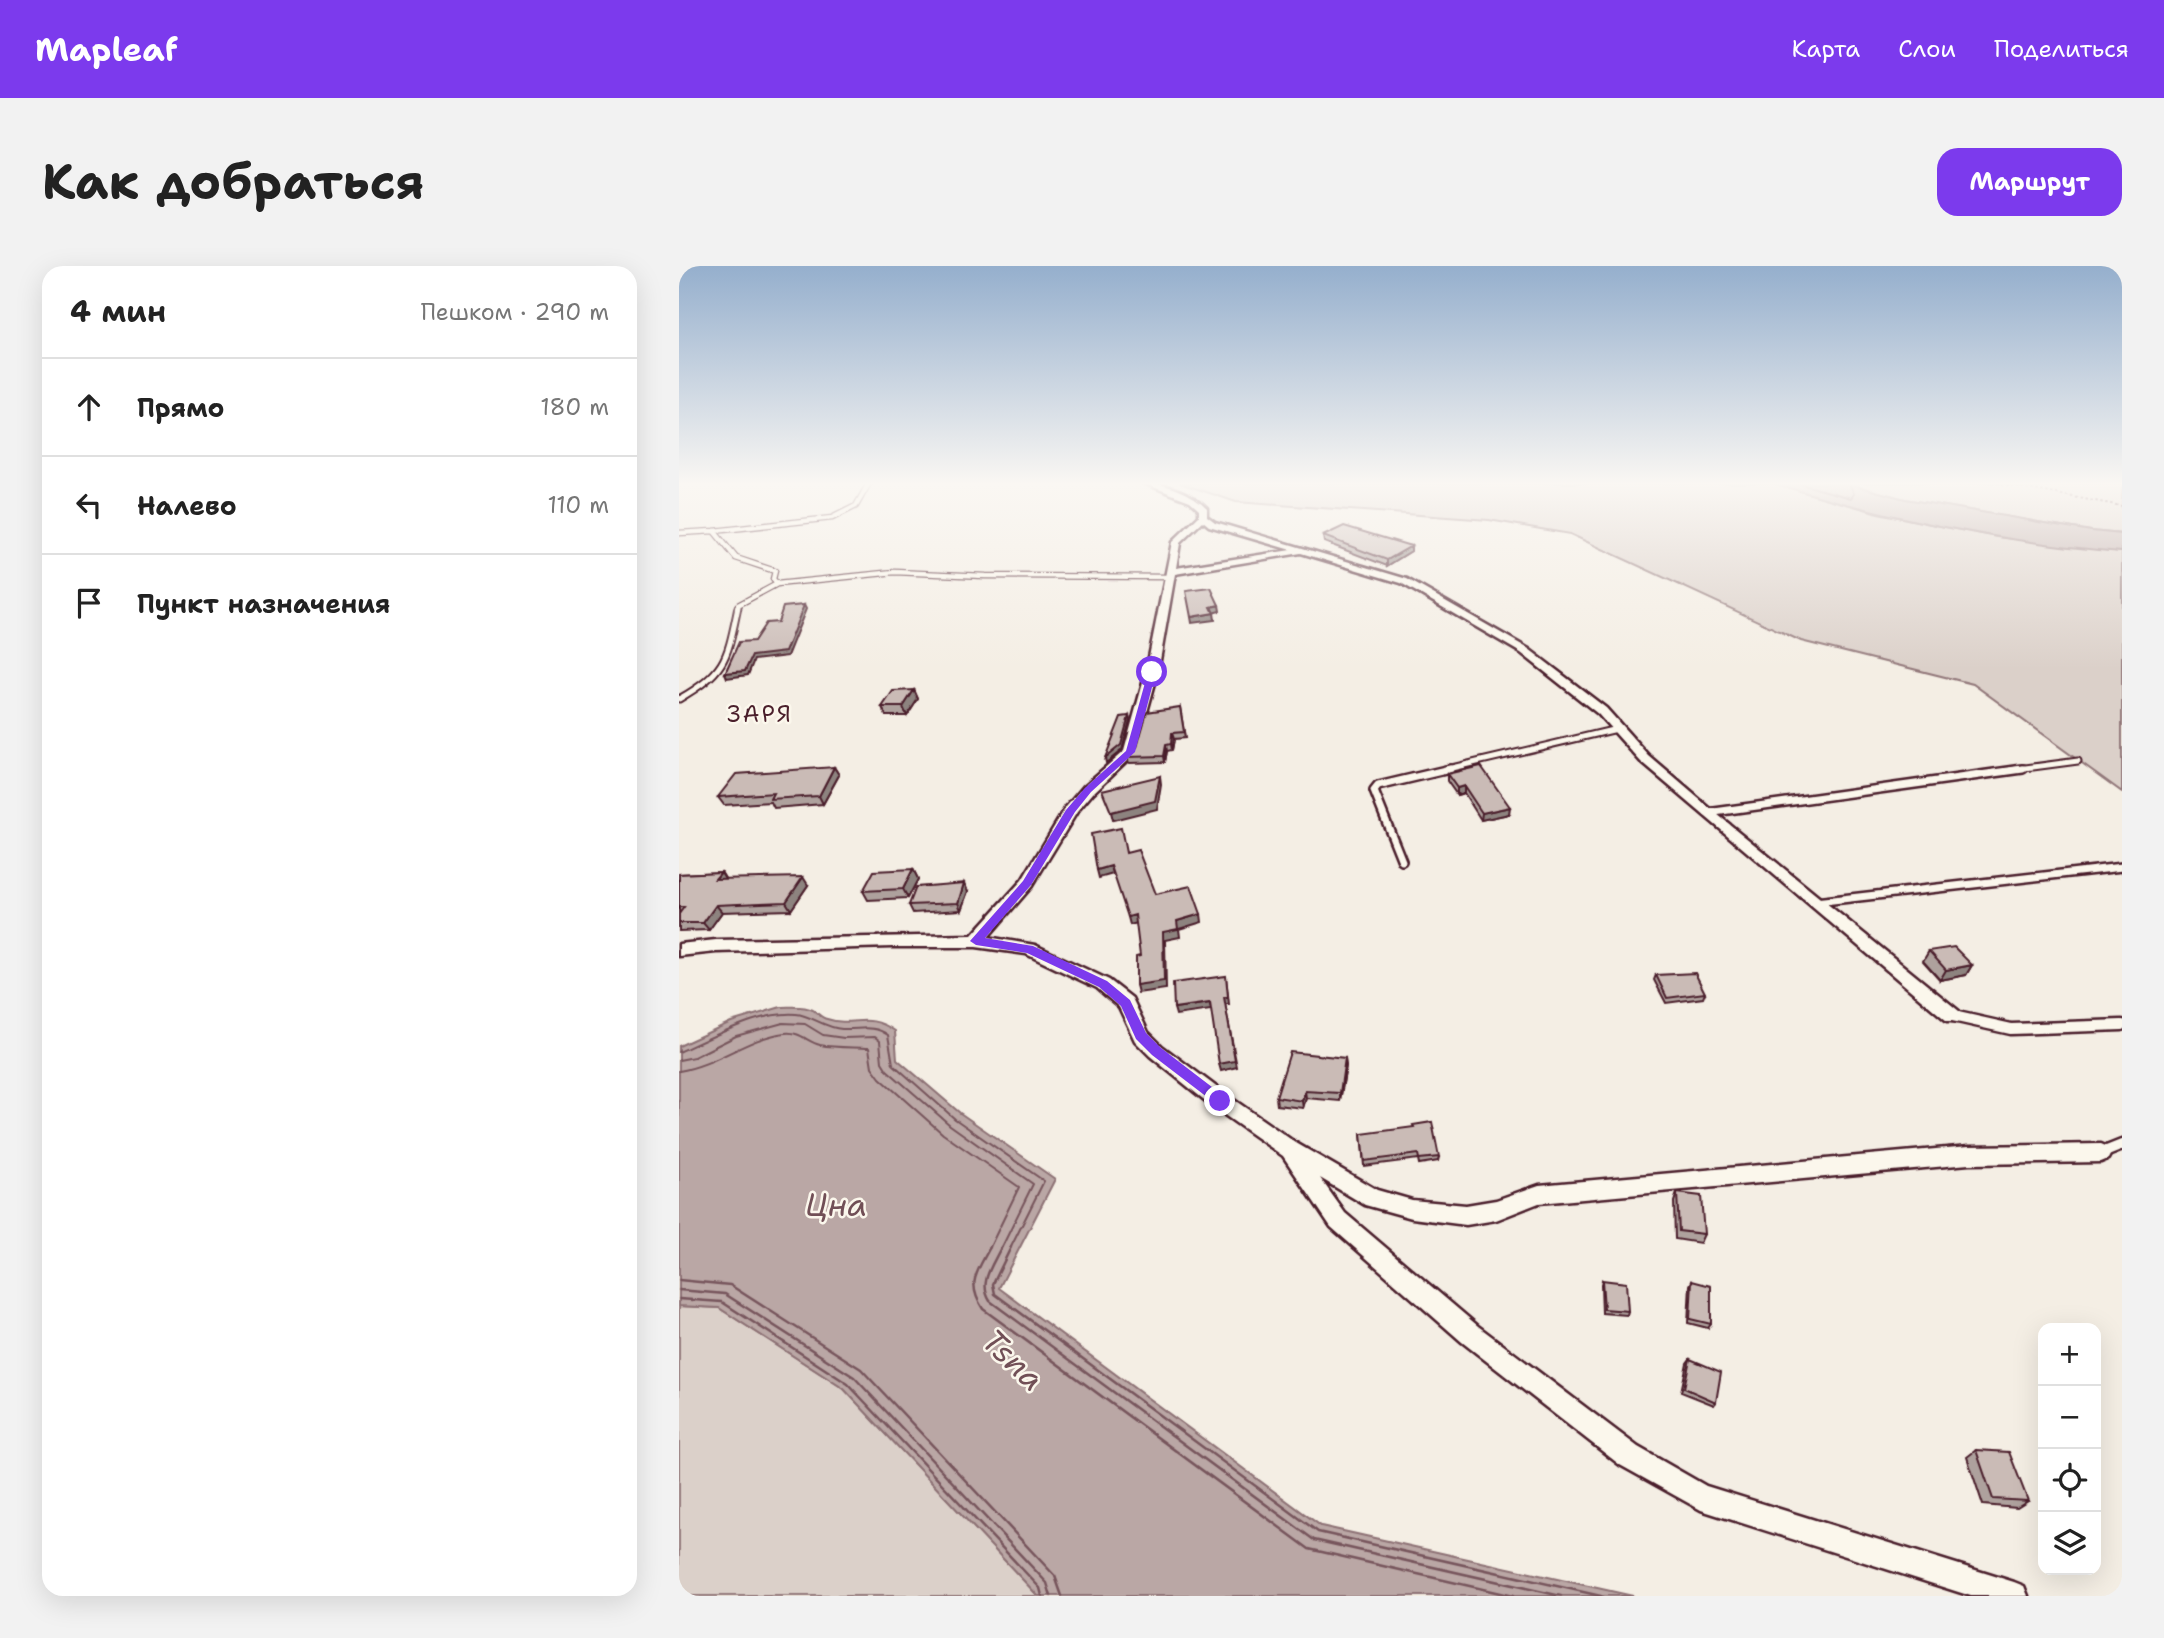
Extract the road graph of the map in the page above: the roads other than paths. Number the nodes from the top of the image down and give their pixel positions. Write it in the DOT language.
graph roads {
  1 [pos="724,545"];
  2 [pos="1176,545"];
  3 [pos="1284,545"];
  4 [pos="1304,551"];
  5 [pos="1171,574"];
  6 [pos="777,584"];
  7 [pos="679,699"];
  8 [pos="1617,729"];
  9 [pos="2078,761"];
  10 [pos="1707,813"];
  11 [pos="1402,860"];
  12 [pos="2122,867"];
  13 [pos="1815,902"];
  14 [pos="976,941"];
  15 [pos="679,950"];
  16 [pos="1954,1016"];
  17 [pos="2122,1025"];
  18 [pos="2122,1145"];
  19 [pos="1289,1149"];
  20 [pos="2101,1153"];
  21 [pos="2014,1596"];
  1 -- 6 [label="lane"];
  2 -- 5 [label="street"];
  3 -- 4 [label="street"];
  4 -- 5 [label="street"];
  4 -- 8 [label="street"];
  5 -- 6 [label="lane"];
  5 -- 14 [label="street"];
  6 -- 7 [label="lane"];
  8 -- 10 [label="street"];
  8 -- 11 [label="lane"];
  9 -- 10 [label="lane"];
  10 -- 13 [label="street"];
  12 -- 13 [label="lane"];
  13 -- 16 [label="street"];
  14 -- 15 [label="street"];
  14 -- 19 [label="street"];
  16 -- 17 [label="lane"];
  18 -- 20 [label="lane"];
  19 -- 20 [label="street"];
  19 -- 21 [label="street"];
}
